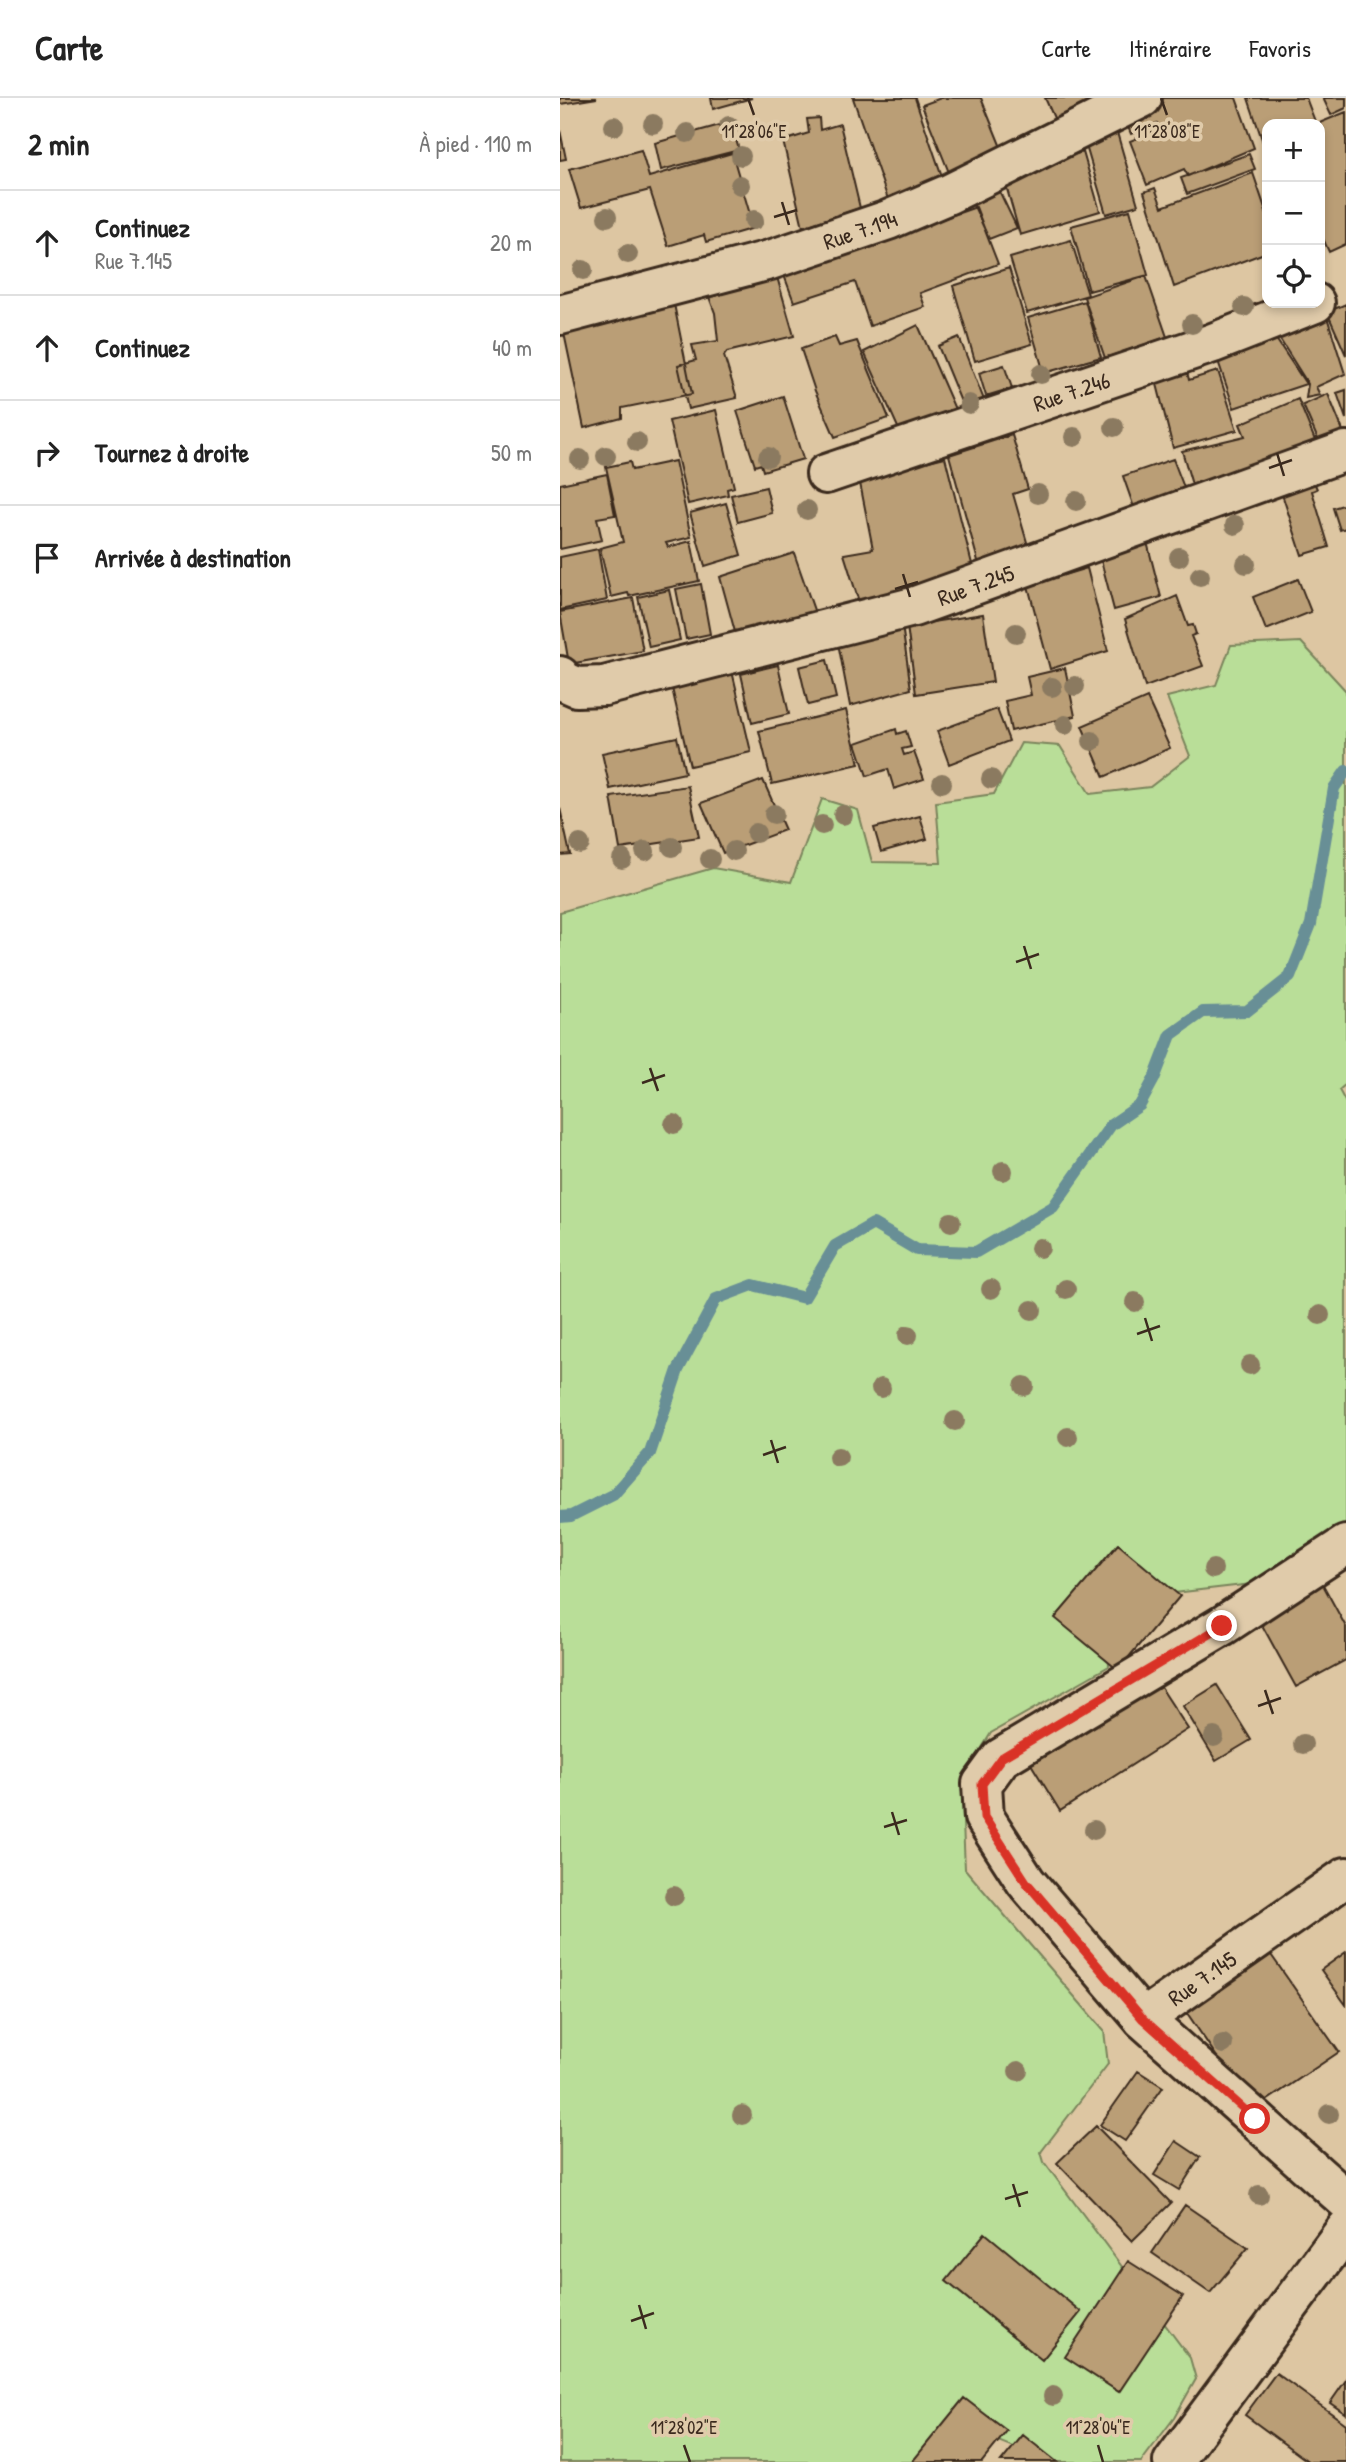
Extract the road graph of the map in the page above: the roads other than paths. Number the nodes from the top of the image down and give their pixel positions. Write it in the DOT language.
graph roads {
  1 [pos="1142,98"];
  2 [pos="1346,291"];
  3 [pos="1325,299"];
  4 [pos="1302,308"];
  5 [pos="560,315"];
  6 [pos="1346,451"];
  7 [pos="826,474"];
  8 [pos="560,676"];
  9 [pos="1346,1545"];
  10 [pos="1346,1877"];
  11 [pos="1143,2019"];
  12 [pos="1346,2200"];
  13 [pos="1346,2229"];
  14 [pos="1173,2462"];
  1 -- 5 [label="street, Rue 7.194"];
  2 -- 3 [label="street, Rue 7.246"];
  4 -- 7 [label="street, Rue 7.246"];
  6 -- 8 [label="street, Rue 7.245"];
  9 -- 11 [label="street"];
  10 -- 11 [label="street, Rue 7.145"];
  11 -- 12 [label="street, Rue 7.145"];
  13 -- 14 [label="street"];
}
